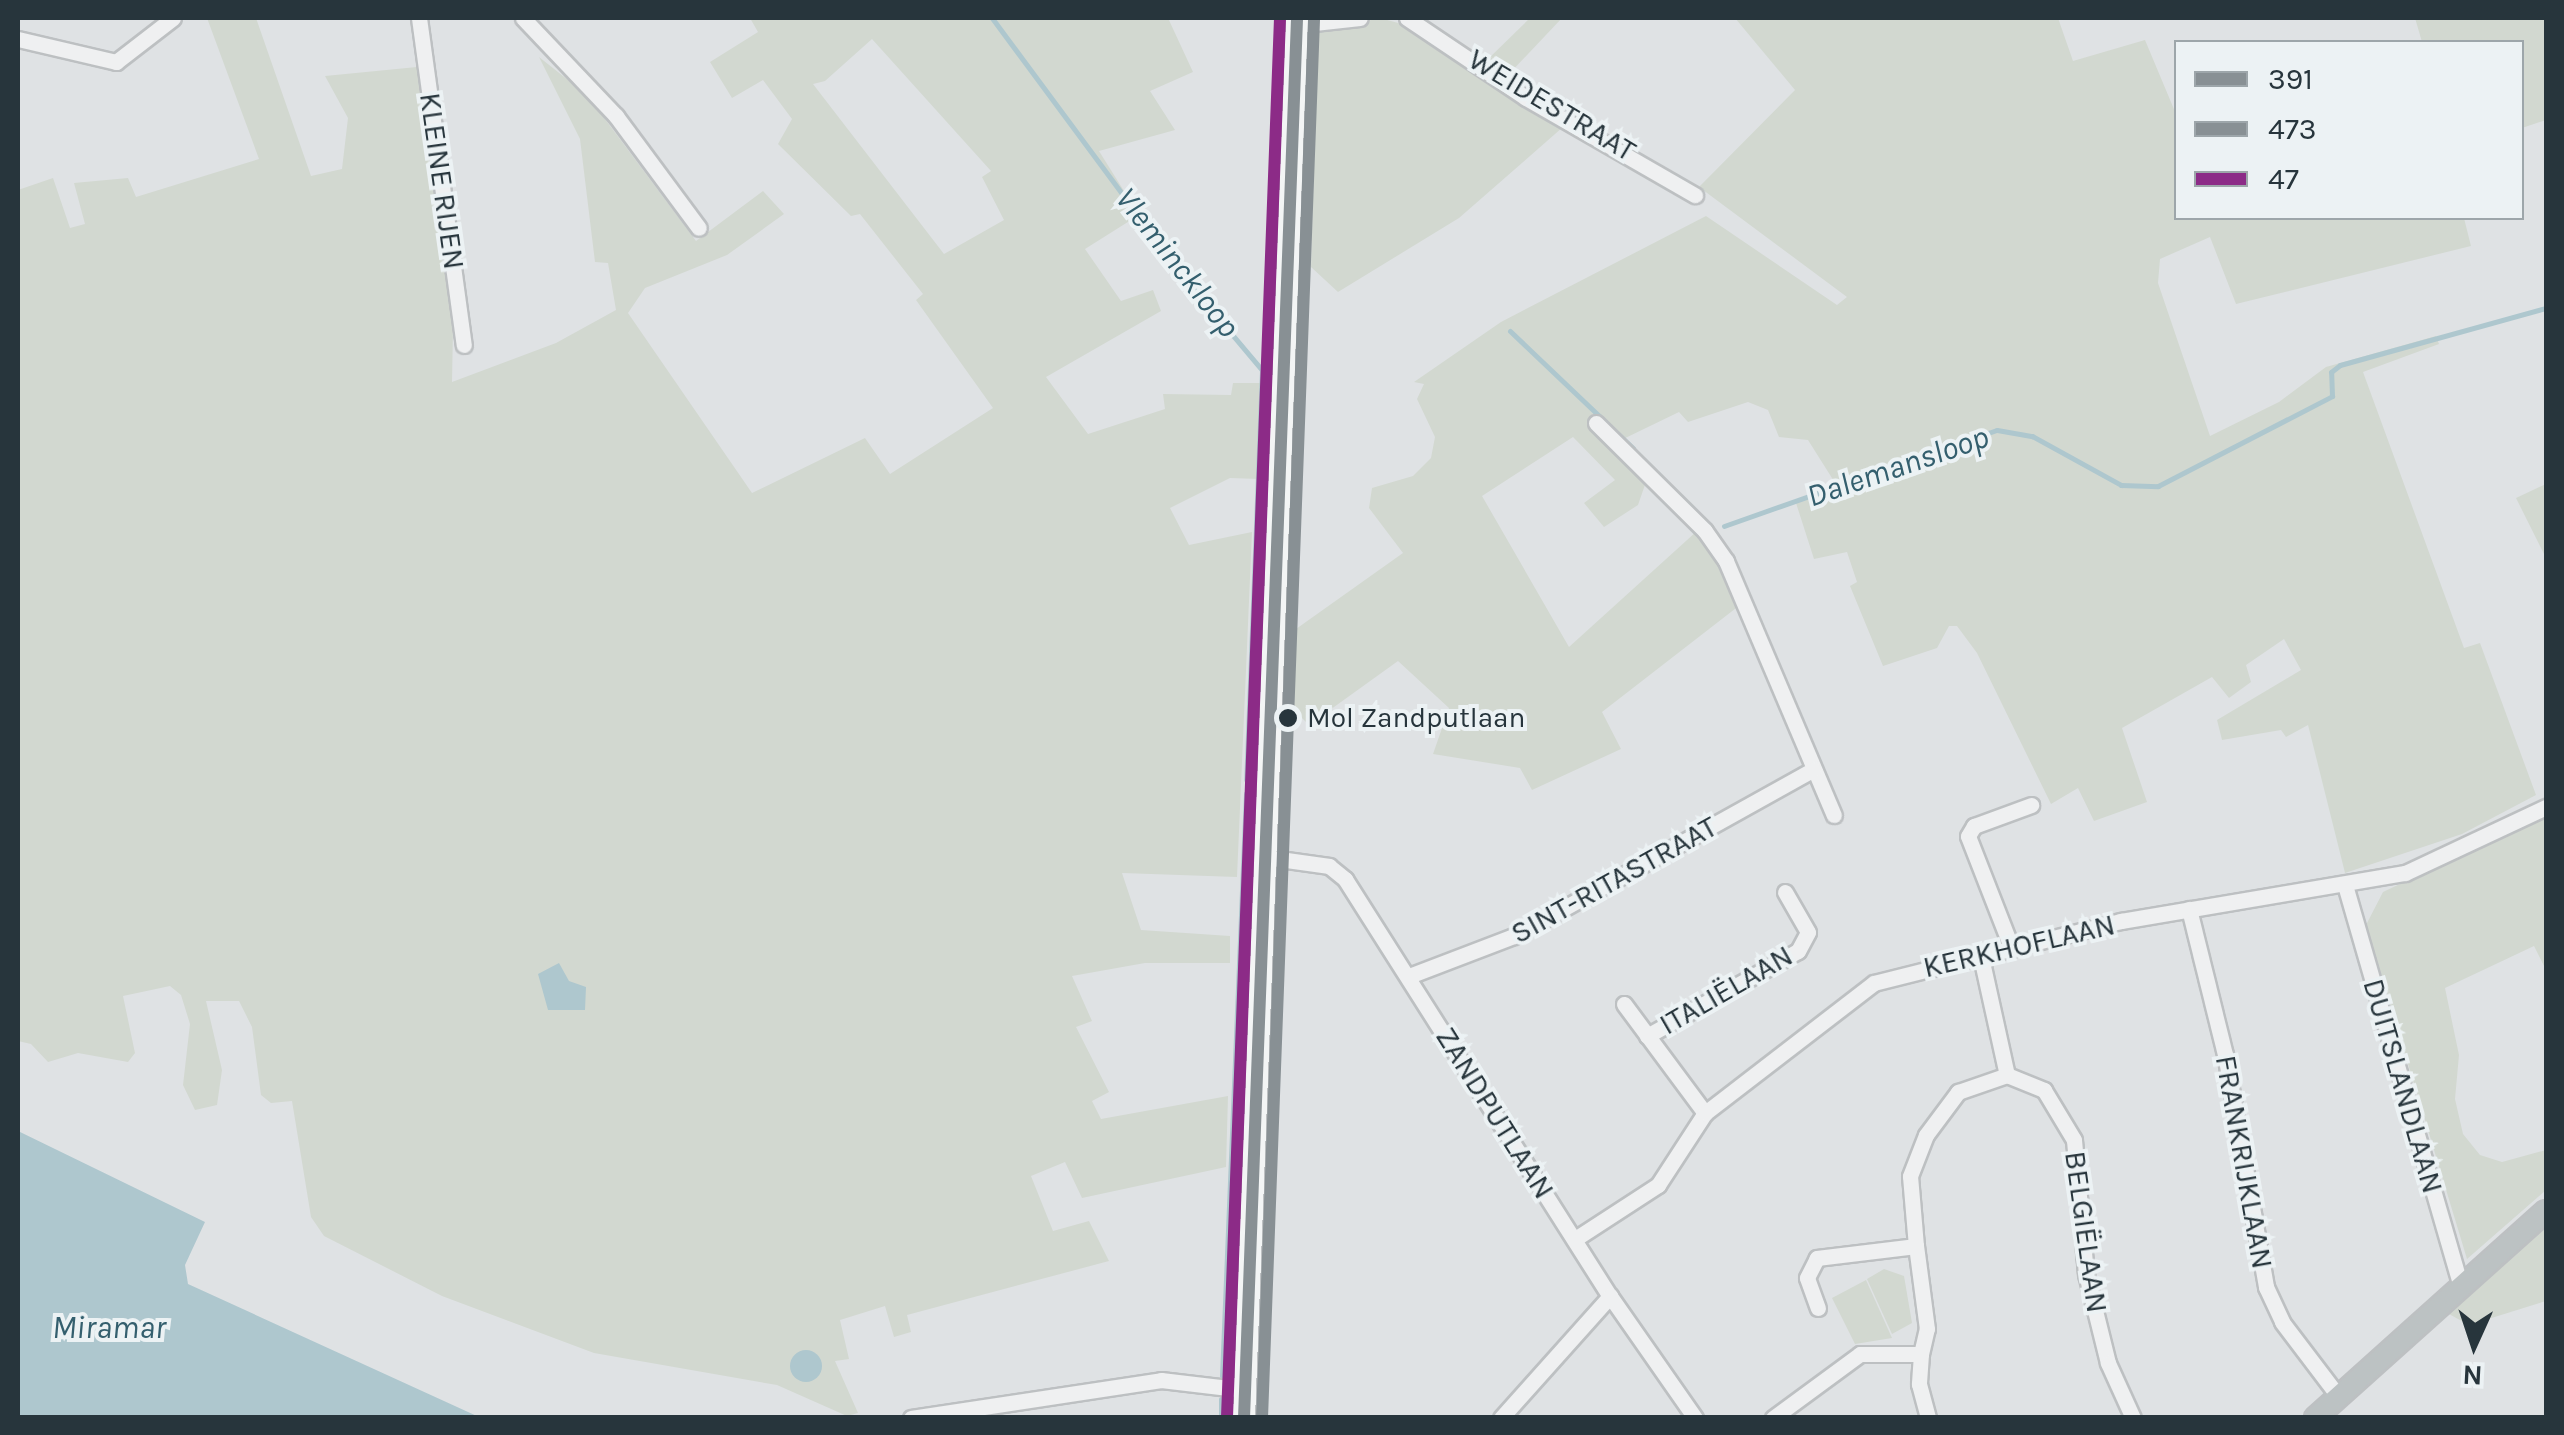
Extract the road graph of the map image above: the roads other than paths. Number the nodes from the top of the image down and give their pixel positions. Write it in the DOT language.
graph roads {
  1 [pos="174,18"];
  2 [pos="418,18"];
  3 [pos="523,18"];
  4 [pos="1360,18"];
  5 [pos="1407,18"];
  6 [pos="1296,21"];
  7 [pos="18,38"];
  8 [pos="1695,195"];
  9 [pos="698,228"];
  10 [pos="464,345"];
  11 [pos="1596,423"];
  12 [pos="1814,769"];
  13 [pos="2030,805"];
  14 [pos="2546,807"];
  15 [pos="1834,814"];
  16 [pos="1264,857"];
  17 [pos="2345,885"];
  18 [pos="1785,892"];
  19 [pos="2189,909"];
  20 [pos="2012,949"];
  21 [pos="1981,957"];
  22 [pos="1408,976"];
  23 [pos="1624,1004"];
  24 [pos="1647,1036"];
  25 [pos="2008,1075"];
  26 [pos="1705,1113"];
  27 [pos="2546,1211"];
  28 [pos="1575,1239"];
  29 [pos="1916,1246"];
  30 [pos="2462,1286"];
  31 [pos="1610,1296"];
  32 [pos="1818,1308"];
  33 [pos="1921,1354"];
  34 [pos="1245,1390"];
  35 [pos="2339,1397"];
  36 [pos="910,1418"];
  37 [pos="1244,1418"];
  38 [pos="1500,1418"];
  39 [pos="1696,1418"];
  40 [pos="1773,1418"];
  41 [pos="1928,1418"];
  42 [pos="2133,1418"];
  43 [pos="2316,1418"];
  1 -- 7 [label="street"];
  2 -- 10 [label="street, KLEINE RIJEN"];
  3 -- 9 [label="street"];
  4 -- 6 [label="street"];
  5 -- 8 [label="street, WEIDESTRAAT"];
  6 -- 16 [label="main road"];
  11 -- 12 [label="street"];
  12 -- 15 [label="street"];
  12 -- 22 [label="street, SINT-RITASTRAAT"];
  13 -- 20 [label="street"];
  14 -- 17 [label="street, KERKHOFLAAN"];
  16 -- 22 [label="street, ZANDPUTLAAN"];
  16 -- 34 [label="main road"];
  17 -- 19 [label="street, KERKHOFLAAN"];
  17 -- 30 [label="street, DUITSLANDLAAN"];
  18 -- 24 [label="street, ITALIËLAAN"];
  19 -- 20 [label="street, KERKHOFLAAN"];
  19 -- 35 [label="street, FRANKRIJKLAAN"];
  20 -- 21 [label="street, KERKHOFLAAN"];
  21 -- 25 [label="street"];
  21 -- 26 [label="street, KERKHOFLAAN"];
  22 -- 28 [label="street, ZANDPUTLAAN"];
  23 -- 24 [label="street, ITALIËLAAN"];
  24 -- 26 [label="street, ITALIËLAAN"];
  25 -- 29 [label="street"];
  25 -- 42 [label="street, BELGIËLAAN"];
  26 -- 28 [label="street, KERKHOFLAAN"];
  27 -- 30 [label="street"];
  28 -- 31 [label="street, ZANDPUTLAAN"];
  29 -- 32 [label="street"];
  29 -- 33 [label="street"];
  30 -- 35 [label="street"];
  31 -- 38 [label="street"];
  31 -- 39 [label="street, ZANDPUTLAAN"];
  33 -- 40 [label="street"];
  33 -- 41 [label="street"];
  34 -- 36 [label="street"];
  34 -- 37 [label="main road"];
  35 -- 43 [label="street"];
}
